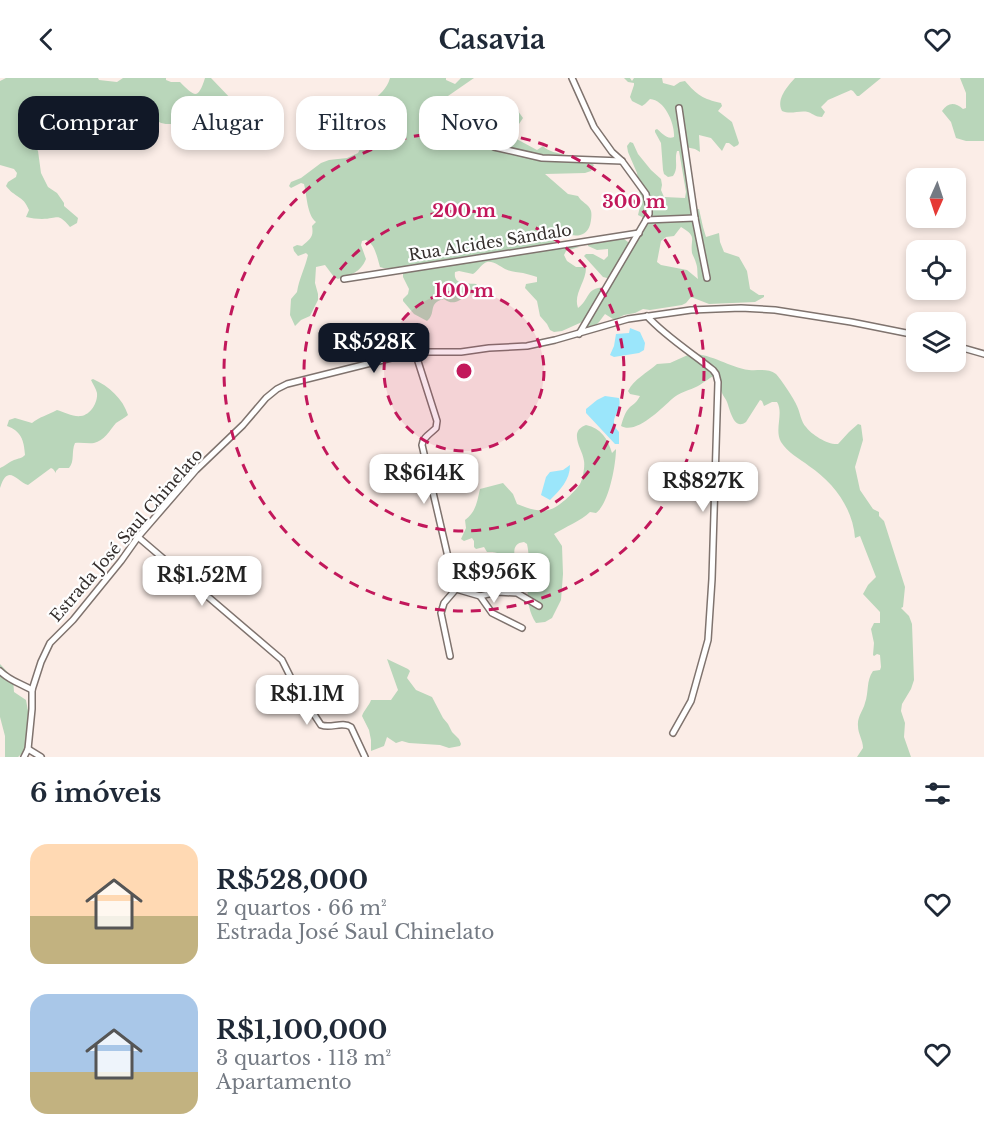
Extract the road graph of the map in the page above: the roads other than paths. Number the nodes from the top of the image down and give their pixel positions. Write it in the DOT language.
graph roads {
  1 [pos="572,78"];
  2 [pos="679,108"];
  3 [pos="507,150"];
  4 [pos="622,161"];
  5 [pos="695,218"];
  6 [pos="646,220"];
  7 [pos="639,233"];
  8 [pos="707,278"];
  9 [pos="344,279"];
  10 [pos="647,316"];
  11 [pos="906,333"];
  12 [pos="579,334"];
  13 [pos="966,349"];
  14 [pos="415,352"];
  15 [pos="984,354"];
  16 [pos="138,537"];
  17 [pos="456,589"];
  18 [pos="480,596"];
  19 [pos="539,606"];
  20 [pos="522,628"];
  21 [pos="450,656"];
  22 [pos="0,671"];
  23 [pos="32,690"];
  24 [pos="674,733"];
  25 [pos="28,749"];
  26 [pos="24,757"];
  27 [pos="41,757"];
  28 [pos="365,757"];
  1 -- 4 [label="street"];
  2 -- 5 [label="street"];
  3 -- 4 [label="street"];
  4 -- 6 [label="street"];
  5 -- 6 [label="street"];
  5 -- 8 [label="street"];
  6 -- 7 [label="street"];
  7 -- 9 [label="street, Rua Alcides Sândalo"];
  7 -- 12 [label="street"];
  10 -- 11 [label="street, Estrada José Saul Chinelato"];
  10 -- 12 [label="street, Estrada José Saul Chinelato"];
  10 -- 24 [label="street"];
  12 -- 14 [label="street, Estrada José Saul Chinelato"];
  13 -- 15 [label="street"];
  14 -- 16 [label="street, Estrada José Saul Chinelato"];
  14 -- 17 [label="street"];
  16 -- 23 [label="street, Estrada José Saul Chinelato"];
  16 -- 28 [label="street"];
  17 -- 18 [label="street"];
  17 -- 21 [label="street"];
  18 -- 19 [label="street"];
  18 -- 20 [label="street"];
  22 -- 23 [label="street"];
  23 -- 25 [label="street, Estrada José Saul Chinelato"];
  25 -- 26 [label="street, Estrada José Saul Chinelato"];
  25 -- 27 [label="street"];
}
